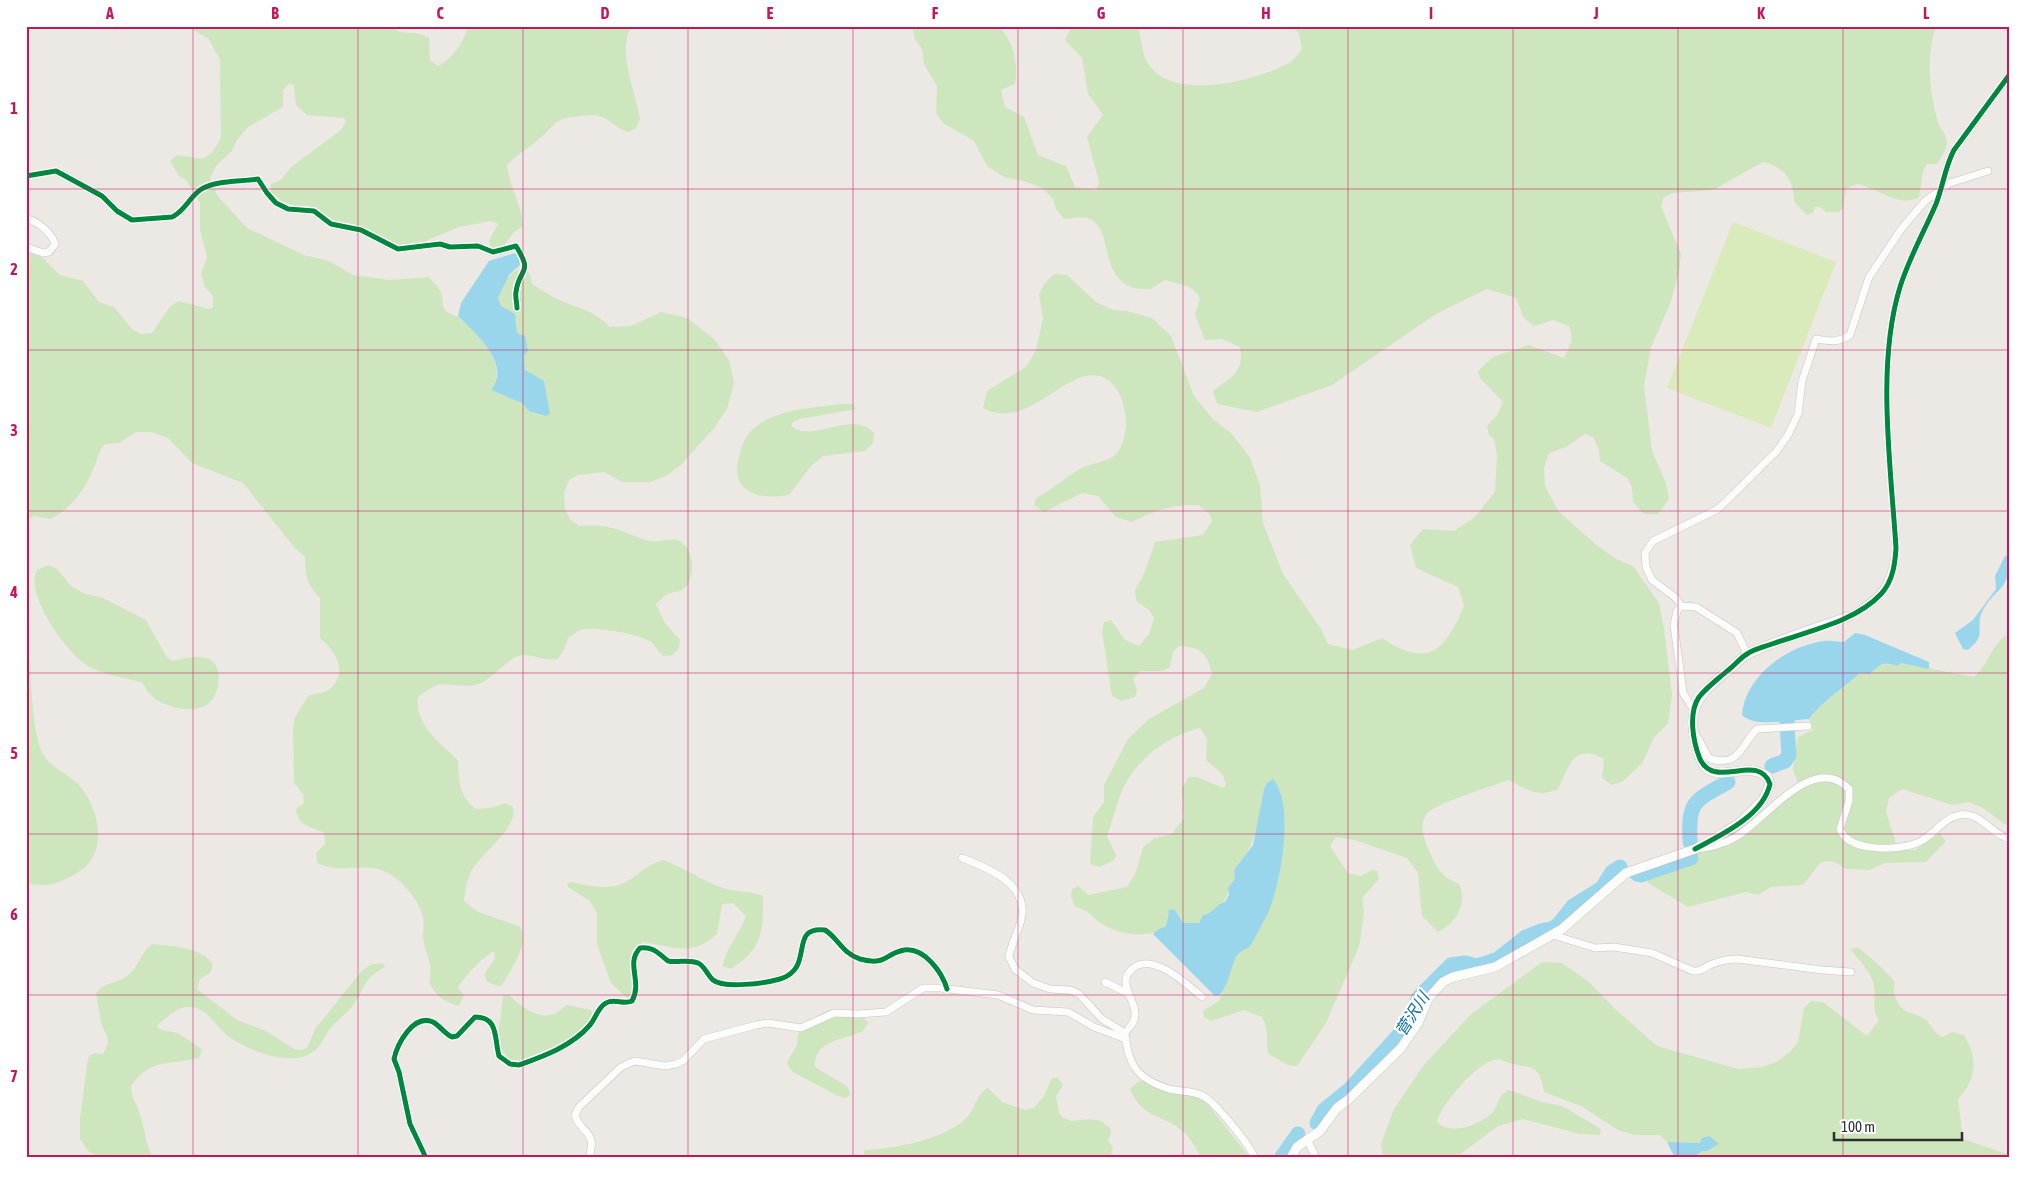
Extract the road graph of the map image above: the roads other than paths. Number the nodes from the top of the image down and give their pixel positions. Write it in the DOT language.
graph roads {
  1 [pos="2010,74"];
  2 [pos="1988,171"];
  3 [pos="26,176"];
  4 [pos="1939,190"];
  5 [pos="26,218"];
  6 [pos="26,246"];
  7 [pos="517,308"];
  8 [pos="1681,606"];
  9 [pos="1850,616"];
  10 [pos="1747,654"];
  11 [pos="1694,710"];
  12 [pos="1808,726"];
  13 [pos="1693,732"];
  14 [pos="2010,839"];
  15 [pos="1695,849"];
  16 [pos="962,858"];
  17 [pos="1553,935"];
  18 [pos="1851,972"];
  19 [pos="1105,982"];
  20 [pos="947,988"];
  21 [pos="1129,994"];
  22 [pos="1202,997"];
  23 [pos="1126,1036"];
  24 [pos="1307,1139"];
  25 [pos="426,1158"];
  26 [pos="589,1158"];
  27 [pos="1255,1158"];
  28 [pos="1291,1158"];
  29 [pos="1316,1158"];
  1 -- 4 [label="street"];
  2 -- 4 [label="street"];
  3 -- 7 [label="street"];
  4 -- 8 [label="street"];
  4 -- 9 [label="street"];
  5 -- 6 [label="street"];
  8 -- 10 [label="street"];
  8 -- 11 [label="street"];
  9 -- 10 [label="street"];
  10 -- 11 [label="street"];
  11 -- 13 [label="street"];
  12 -- 13 [label="street"];
  13 -- 15 [label="street"];
  14 -- 15 [label="street"];
  15 -- 17 [label="street"];
  16 -- 23 [label="street"];
  17 -- 18 [label="street"];
  17 -- 24 [label="street"];
  19 -- 21 [label="street"];
  20 -- 23 [label="street"];
  20 -- 25 [label="street"];
  20 -- 26 [label="street"];
  21 -- 22 [label="street"];
  21 -- 23 [label="street"];
  23 -- 27 [label="street"];
  24 -- 28 [label="street"];
  24 -- 29 [label="street"];
}
